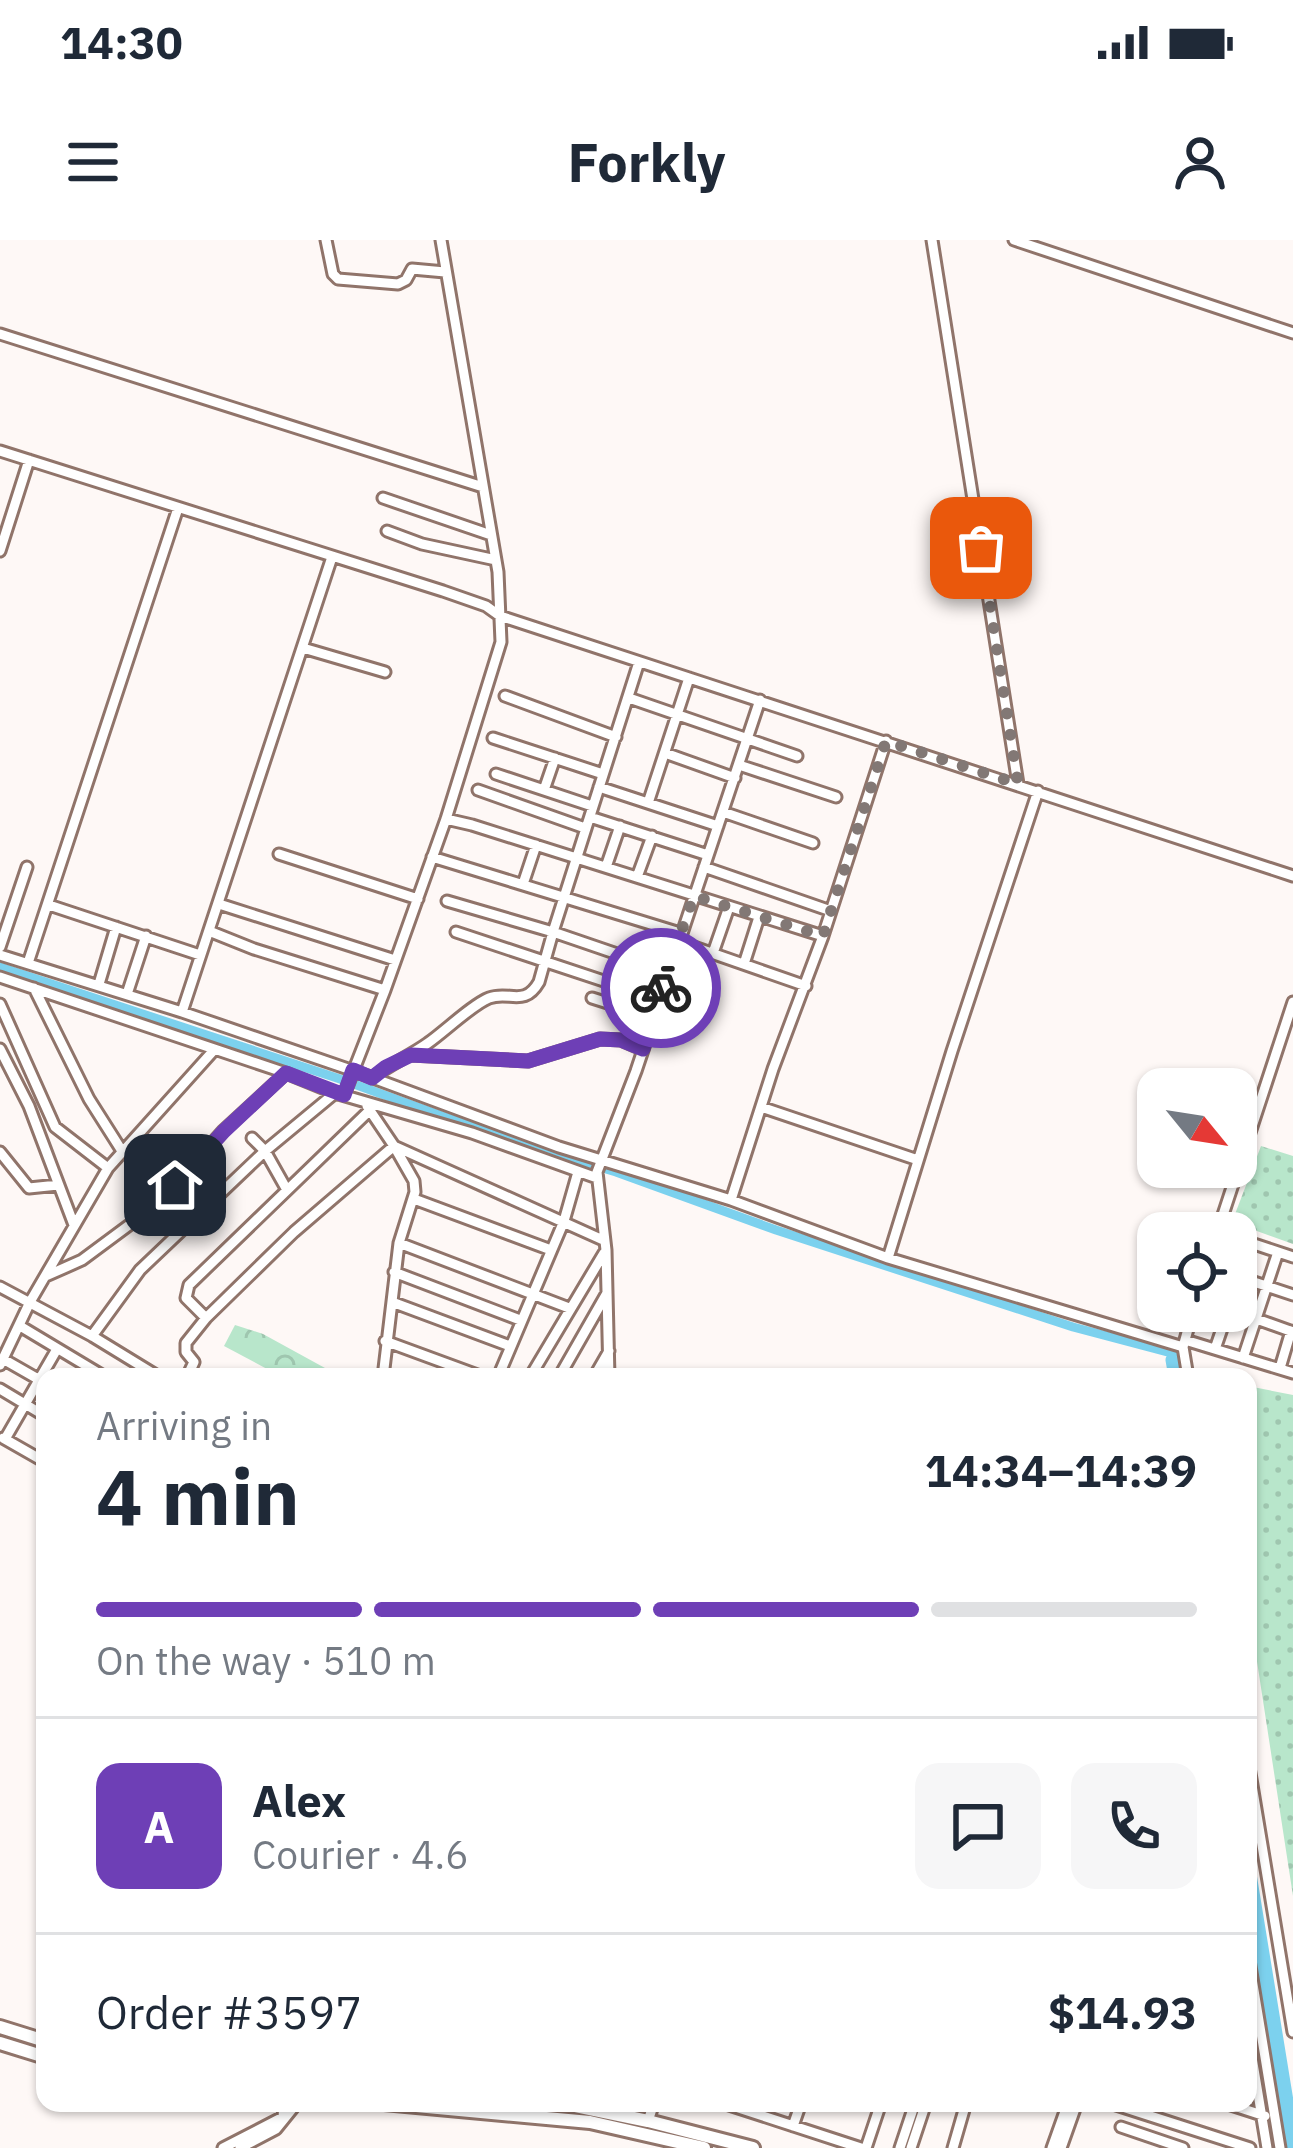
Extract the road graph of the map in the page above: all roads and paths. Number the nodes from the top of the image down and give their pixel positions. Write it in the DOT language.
graph roads {
  1 [pos="326,240"];
  2 [pos="441,240"];
  3 [pos="932,240"];
  4 [pos="1014,240"];
  5 [pos="446,272"];
  6 [pos="1293,333"];
  7 [pos="0,334"];
  8 [pos="0,451"];
  9 [pos="29,460"];
  10 [pos="482,487"];
  11 [pos="382,498"];
  12 [pos="178,508"];
  13 [pos="387,531"];
  14 [pos="491,535"];
  15 [pos="0,550"];
  16 [pos="332,557"];
  17 [pos="496,560"];
  18 [pos="500,616"];
  19 [pos="303,648"];
  20 [pos="639,662"];
  21 [pos="385,672"];
  22 [pos="689,678"];
  23 [pos="505,696"];
  24 [pos="629,698"];
  25 [pos="760,700"];
  26 [pos="677,715"];
  27 [pos="616,737"];
  28 [pos="493,738"];
  29 [pos="748,739"];
  30 [pos="886,741"];
  31 [pos="665,753"];
  32 [pos="797,756"];
  33 [pos="555,758"];
  34 [pos="739,765"];
  35 [pos="496,774"];
  36 [pos="603,774"];
  37 [pos="735,778"];
  38 [pos="1018,784"];
  39 [pos="598,787"];
  40 [pos="478,790"];
  41 [pos="544,790"];
  42 [pos="1039,791"];
  43 [pos="836,797"];
  44 [pos="649,802"];
  45 [pos="723,812"];
  46 [pos="589,817"];
  47 [pos="446,819"];
  48 [pos="620,826"];
  49 [pos="718,826"];
  50 [pos="652,836"];
  51 [pos="813,843"];
  52 [pos="536,844"];
  53 [pos="278,854"];
  54 [pos="432,857"];
  55 [pos="578,857"];
  56 [pos="706,861"];
  57 [pos="27,867"];
  58 [pos="606,867"];
  59 [pos="1293,876"];
  60 [pos="637,878"];
  61 [pos="524,884"];
  62 [pos="694,896"];
  63 [pos="566,897"];
  64 [pos="418,899"];
  65 [pos="447,901"];
  66 [pos="219,904"];
  67 [pos="49,905"];
  68 [pos="729,907"];
  69 [pos="831,911"];
  70 [pos="759,917"];
  71 [pos="116,927"];
  72 [pos="209,932"];
  73 [pos="456,932"];
  74 [pos="553,932"];
  75 [pos="146,936"];
  76 [pos="823,936"];
  77 [pos="678,937"];
  78 [pos="0,951"];
  79 [pos="713,953"];
  80 [pos="200,955"];
  81 [pos="395,960"];
  82 [pos="545,962"];
  83 [pos="28,963"];
  84 [pos="744,964"];
  85 [pos="667,970"];
  86 [pos="0,977"];
  87 [pos="99,984"];
  88 [pos="806,986"];
  89 [pos="34,988"];
  90 [pos="385,990"];
  91 [pos="128,994"];
  92 [pos="592,998"];
  93 [pos="658,999"];
  94 [pos="1293,1002"];
  95 [pos="0,1004"];
  96 [pos="182,1012"];
  97 [pos="652,1017"];
  98 [pos="6,1029"];
  99 [pos="0,1049"];
  100 [pos="643,1049"];
  101 [pos="214,1050"];
  102 [pos="411,1055"];
  103 [pos="26,1061"];
  104 [pos="4,1071"];
  105 [pos="286,1073"];
  106 [pos="372,1078"];
  107 [pos="36,1082"];
  108 [pos="346,1085"];
  109 [pos="20,1087"];
  110 [pos="367,1106"];
  111 [pos="761,1107"];
  112 [pos="252,1138"];
  113 [pos="394,1146"];
  114 [pos="122,1151"];
  115 [pos="265,1151"];
  116 [pos="0,1152"];
  117 [pos="602,1159"];
  118 [pos="918,1160"];
  119 [pos="108,1168"];
  120 [pos="578,1172"];
  121 [pos="597,1175"];
  122 [pos="58,1185"];
  123 [pos="287,1190"];
  124 [pos="414,1199"];
  125 [pos="730,1201"];
  126 [pos="1225,1212"];
  127 [pos="563,1221"];
  128 [pos="74,1225"];
  129 [pos="399,1243"];
  130 [pos="604,1245"];
  131 [pos="1257,1245"];
  132 [pos="551,1250"];
  133 [pos="1278,1252"];
  134 [pos="1293,1257"];
  135 [pos="888,1258"];
  136 [pos="394,1272"];
  137 [pos="46,1276"];
  138 [pos="1257,1285"];
  139 [pos="0,1287"];
  140 [pos="1268,1288"];
  141 [pos="608,1292"];
  142 [pos="532,1294"];
  143 [pos="1293,1295"];
  144 [pos="30,1301"];
  145 [pos="392,1302"];
  146 [pos="569,1308"];
  147 [pos="206,1318"];
  148 [pos="1257,1318"];
  149 [pos="520,1321"];
  150 [pos="20,1326"];
  151 [pos="1292,1330"];
  152 [pos="1187,1332"];
  153 [pos="1222,1332"];
  154 [pos="1252,1332"];
  155 [pos="92,1336"];
  156 [pos="386,1341"];
  157 [pos="1184,1343"];
  158 [pos="104,1345"];
  159 [pos="548,1345"];
  160 [pos="510,1346"];
  161 [pos="57,1349"];
  162 [pos="1215,1349"];
  163 [pos="609,1351"];
  164 [pos="572,1354"];
  165 [pos="384,1358"];
  166 [pos="1243,1358"];
  167 [pos="1,1362"];
  168 [pos="48,1368"];
  169 [pos="90,1368"];
  170 [pos="144,1368"];
  171 [pos="191,1368"];
  172 [pos="378,1368"];
  173 [pos="383,1368"];
  174 [pos="459,1368"];
  175 [pos="501,1368"];
  176 [pos="535,1368"];
  177 [pos="564,1368"];
  178 [pos="599,1368"];
  179 [pos="610,1368"];
  180 [pos="1187,1368"];
  181 [pos="1280,1368"];
  182 [pos="1293,1372"];
  183 [pos="36,1378"];
  184 [pos="36,1389"];
  185 [pos="0,1390"];
  186 [pos="26,1403"];
  187 [pos="36,1410"];
  188 [pos="3,1438"];
  189 [pos="36,1457"];
  190 [pos="1257,1815"];
  191 [pos="0,2026"];
  192 [pos="1293,2032"];
  193 [pos="36,2038"];
  194 [pos="0,2043"];
  195 [pos="36,2053"];
  196 [pos="1257,2072"];
  197 [pos="283,2112"];
  198 [pos="290,2112"];
  199 [pos="482,2112"];
  200 [pos="605,2112"];
  201 [pos="652,2112"];
  202 [pos="764,2112"];
  203 [pos="798,2112"];
  204 [pos="877,2112"];
  205 [pos="912,2112"];
  206 [pos="923,2112"];
  207 [pos="963,2112"];
  208 [pos="1065,2112"];
  209 [pos="1074,2112"];
  210 [pos="1138,2112"];
  211 [pos="1252,2112"];
  212 [pos="1261,2115"];
  213 [pos="1275,2118"];
  214 [pos="649,2121"];
  215 [pos="793,2126"];
  216 [pos="1121,2127"];
  217 [pos="223,2148"];
  218 [pos="239,2148"];
  219 [pos="704,2148"];
  220 [pos="753,2148"];
  221 [pos="864,2148"];
  222 [pos="900,2148"];
  223 [pos="911,2148"];
  224 [pos="953,2148"];
  225 [pos="1052,2148"];
  226 [pos="1061,2148"];
  227 [pos="1183,2148"];
  228 [pos="1250,2148"];
  229 [pos="1267,2148"];
  230 [pos="1280,2148"];
  1 -- 5 [label="street"];
  2 -- 5 [label="street"];
  3 -- 38 [label="street"];
  4 -- 6 [label="street"];
  5 -- 10 [label="street"];
  7 -- 10 [label="street"];
  8 -- 9 [label="street"];
  9 -- 12 [label="street"];
  9 -- 15 [label="street"];
  10 -- 14 [label="street"];
  11 -- 14 [label="street"];
  12 -- 16 [label="street"];
  12 -- 67 [label="street"];
  13 -- 17 [label="street"];
  14 -- 17 [label="street"];
  16 -- 18 [label="street"];
  16 -- 19 [label="street"];
  17 -- 18 [label="street"];
  18 -- 20 [label="street"];
  18 -- 47 [label="street"];
  19 -- 21 [label="street"];
  19 -- 66 [label="street"];
  20 -- 22 [label="street"];
  20 -- 24 [label="street"];
  22 -- 25 [label="street"];
  22 -- 26 [label="street"];
  23 -- 27 [label="street"];
  24 -- 26 [label="street"];
  24 -- 27 [label="street"];
  25 -- 29 [label="street"];
  25 -- 30 [label="street"];
  26 -- 29 [label="street"];
  26 -- 31 [label="street"];
  27 -- 36 [label="street"];
  28 -- 33 [label="street"];
  29 -- 32 [label="street"];
  29 -- 34 [label="street"];
  30 -- 38 [label="street"];
  30 -- 69 [label="street"];
  31 -- 37 [label="street"];
  31 -- 44 [label="street"];
  33 -- 36 [label="street"];
  33 -- 41 [label="street"];
  34 -- 37 [label="street"];
  34 -- 43 [label="street"];
  35 -- 41 [label="street"];
  36 -- 39 [label="street"];
  37 -- 45 [label="street"];
  38 -- 42 [label="street"];
  39 -- 44 [label="street"];
  39 -- 46 [label="street"];
  40 -- 46 [label="street"];
  41 -- 46 [label="street"];
  42 -- 59 [label="street"];
  42 -- 118 [label="street"];
  44 -- 49 [label="street"];
  45 -- 49 [label="street"];
  45 -- 51 [label="street"];
  46 -- 48 [label="street"];
  46 -- 55 [label="street"];
  47 -- 52 [label="street"];
  47 -- 54 [label="street"];
  48 -- 50 [label="street"];
  48 -- 58 [label="street"];
  49 -- 56 [label="street"];
  50 -- 56 [label="street"];
  50 -- 60 [label="street"];
  52 -- 55 [label="street"];
  52 -- 61 [label="street"];
  53 -- 64 [label="street"];
  54 -- 61 [label="street"];
  54 -- 64 [label="street"];
  55 -- 58 [label="street"];
  55 -- 63 [label="street"];
  56 -- 62 [label="street"];
  56 -- 69 [label="street"];
  57 -- 78 [label="street"];
  58 -- 60 [label="street"];
  60 -- 62 [label="street"];
  61 -- 63 [label="street"];
  62 -- 68 [label="street"];
  62 -- 77 [label="street"];
  63 -- 74 [label="street"];
  63 -- 77 [label="street"];
  64 -- 81 [label="street"];
  65 -- 74 [label="street"];
  66 -- 72 [label="street"];
  66 -- 81 [label="street"];
  67 -- 71 [label="street"];
  67 -- 83 [label="street"];
  68 -- 70 [label="street"];
  68 -- 79 [label="street"];
  69 -- 76 [label="street"];
  70 -- 76 [label="street"];
  70 -- 84 [label="street"];
  71 -- 75 [label="street"];
  71 -- 87 [label="street"];
  72 -- 80 [label="street"];
  72 -- 90 [label="street"];
  73 -- 82 [label="street"];
  74 -- 82 [label="street"];
  74 -- 85 [label="street"];
  75 -- 80 [label="street"];
  75 -- 91 [label="street"];
  76 -- 88 [label="street"];
  77 -- 79 [label="street"];
  77 -- 85 [label="street"];
  78 -- 83 [label="street"];
  79 -- 84 [label="street"];
  80 -- 96 [label="street"];
  81 -- 90 [label="street"];
  82 -- 93 [label="street"];
  82 -- 102 [label="street"];
  83 -- 87 [label="street"];
  84 -- 88 [label="street"];
  85 -- 93 [label="street"];
  86 -- 89 [label="street"];
  87 -- 91 [label="street"];
  88 -- 111 [label="street"];
  89 -- 101 [label="street"];
  89 -- 114 [label="street"];
  90 -- 108 [label="street"];
  91 -- 96 [label="street"];
  92 -- 97 [label="street"];
  93 -- 97 [label="street"];
  94 -- 126 [label="street"];
  95 -- 98 [label="street"];
  96 -- 108 [label="street"];
  97 -- 100 [label="street"];
  98 -- 103 [label="street"];
  99 -- 104 [label="street"];
  100 -- 102 [label="street"];
  100 -- 117 [label="street"];
  101 -- 105 [label="street"];
  101 -- 114 [label="street"];
  102 -- 106 [label="street"];
  103 -- 104 [label="street"];
  103 -- 107 [label="street"];
  104 -- 109 [label="street"];
  105 -- 108 [label="street"];
  105 -- 137 [label="street"];
  106 -- 108 [label="street"];
  106 -- 117 [label="street"];
  107 -- 109 [label="street"];
  107 -- 119 [label="street"];
  108 -- 110 [label="street"];
  108 -- 115 [label="street"];
  109 -- 122 [label="street"];
  110 -- 113 [label="street"];
  110 -- 120 [label="street"];
  110 -- 123 [label="street"];
  111 -- 118 [label="street"];
  111 -- 125 [label="street"];
  112 -- 115 [label="street"];
  113 -- 124 [label="street"];
  113 -- 127 [label="street"];
  113 -- 147 [label="street"];
  114 -- 119 [label="street"];
  115 -- 123 [label="street"];
  115 -- 155 [label="street"];
  116 -- 122 [label="street"];
  117 -- 121 [label="street"];
  117 -- 125 [label="street"];
  118 -- 135 [label="street"];
  119 -- 128 [label="street"];
  120 -- 121 [label="street"];
  120 -- 127 [label="street"];
  121 -- 130 [label="street"];
  122 -- 128 [label="street"];
  123 -- 147 [label="street"];
  124 -- 129 [label="street"];
  124 -- 132 [label="street"];
  125 -- 135 [label="street"];
  127 -- 130 [label="street"];
  127 -- 132 [label="street"];
  128 -- 137 [label="street"];
  129 -- 136 [label="street"];
  129 -- 142 [label="street"];
  130 -- 141 [label="street"];
  130 -- 146 [label="street"];
  131 -- 133 [label="street"];
  132 -- 142 [label="street"];
  133 -- 134 [label="street"];
  133 -- 140 [label="street"];
  135 -- 157 [label="street"];
  136 -- 145 [label="street"];
  136 -- 149 [label="street"];
  137 -- 144 [label="street"];
  138 -- 140 [label="street"];
  139 -- 144 [label="street"];
  140 -- 143 [label="street"];
  140 -- 148 [label="street"];
  141 -- 163 [label="street"];
  141 -- 164 [label="street"];
  142 -- 146 [label="street"];
  142 -- 149 [label="street"];
  144 -- 150 [label="street"];
  144 -- 155 [label="street"];
  145 -- 156 [label="street"];
  145 -- 160 [label="street"];
  146 -- 159 [label="street"];
  147 -- 171 [label="street"];
  148 -- 151 [label="street"];
  149 -- 160 [label="street"];
  150 -- 161 [label="street"];
  150 -- 167 [label="street"];
  151 -- 181 [label="street"];
  152 -- 157 [label="street"];
  153 -- 162 [label="street"];
  154 -- 166 [label="street"];
  155 -- 158 [label="street"];
  156 -- 165 [label="street"];
  156 -- 174 [label="street"];
  157 -- 162 [label="street"];
  157 -- 180 [label="street"];
  158 -- 169 [label="street"];
  158 -- 170 [label="street"];
  159 -- 164 [label="street"];
  159 -- 176 [label="street"];
  160 -- 175 [label="street"];
  161 -- 168 [label="street"];
  161 -- 169 [label="street"];
  162 -- 166 [label="street"];
  163 -- 178 [label="street"];
  163 -- 179 [label="street"];
  164 -- 177 [label="street"];
  165 -- 172 [label="street"];
  165 -- 173 [label="street"];
  166 -- 181 [label="street"];
  167 -- 183 [label="street"];
  181 -- 182 [label="street"];
  184 -- 186 [label="street"];
  185 -- 186 [label="street"];
  186 -- 187 [label="street"];
  186 -- 188 [label="street"];
  188 -- 189 [label="street"];
  190 -- 192 [label="street"];
  191 -- 193 [label="main road"];
  194 -- 195 [label="main road"];
  196 -- 212 [label="street"];
  196 -- 213 [label="street"];
  197 -- 217 [label="street"];
  198 -- 218 [label="street"];
  199 -- 219 [label="main road"];
  200 -- 214 [label="main road"];
  201 -- 214 [label="street"];
  202 -- 215 [label="street"];
  203 -- 215 [label="street"];
  204 -- 221 [label="street"];
  205 -- 222 [label="street"];
  206 -- 223 [label="street"];
  207 -- 224 [label="street"];
  208 -- 225 [label="street"];
  209 -- 226 [label="street"];
  210 -- 228 [label="street"];
  211 -- 212 [label="street"];
  212 -- 213 [label="street"];
  212 -- 229 [label="street"];
  213 -- 230 [label="street"];
  214 -- 220 [label="main road"];
  215 -- 221 [label="street"];
  216 -- 227 [label="street"];
}
